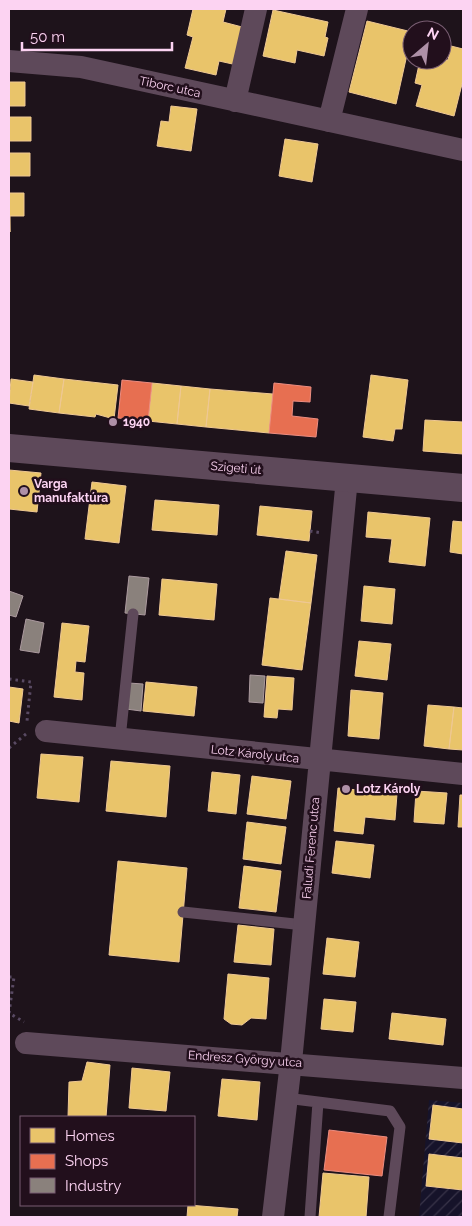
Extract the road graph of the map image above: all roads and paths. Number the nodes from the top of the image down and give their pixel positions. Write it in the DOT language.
graph roads {
  1 [pos="256,9"];
  2 [pos="357,9"];
  3 [pos="9,61"];
  4 [pos="235,101"];
  5 [pos="329,121"];
  6 [pos="463,150"];
  7 [pos="9,448"];
  8 [pos="346,478"];
  9 [pos="463,488"];
  10 [pos="133,614"];
  11 [pos="9,678"];
  12 [pos="36,733"];
  13 [pos="120,739"];
  14 [pos="319,761"];
  15 [pos="463,774"];
  16 [pos="183,912"];
  17 [pos="304,924"];
  18 [pos="9,977"];
  19 [pos="27,1033"];
  20 [pos="291,1062"];
  21 [pos="463,1078"];
  22 [pos="286,1098"];
  23 [pos="318,1102"];
  24 [pos="273,1217"];
  25 [pos="310,1217"];
  26 [pos="389,1217"];
  1 -- 4 [label="street"];
  2 -- 5 [label="street"];
  3 -- 4 [label="street, Tiborc utca"];
  4 -- 5 [label="street, Tiborc utca"];
  5 -- 6 [label="street, Tiborc utca"];
  7 -- 8 [label="street, Szigeti út"];
  8 -- 9 [label="street, Szigeti út"];
  8 -- 14 [label="street, Faludi Ferenc utca"];
  10 -- 13 [label="lane"];
  11 -- 12 [label="path"];
  12 -- 13 [label="street, Lotz Károly utca"];
  13 -- 14 [label="street, Lotz Károly utca"];
  14 -- 15 [label="street, Lotz Károly utca"];
  14 -- 17 [label="street, Faludi Ferenc utca"];
  16 -- 17 [label="lane"];
  17 -- 20 [label="street, Faludi Ferenc utca"];
  18 -- 19 [label="path"];
  19 -- 20 [label="street, Endresz György utca"];
  20 -- 21 [label="street, Endresz György utca"];
  20 -- 22 [label="street, Faludi Ferenc utca"];
  22 -- 23 [label="lane"];
  22 -- 24 [label="street, Faludi Ferenc utca"];
  23 -- 25 [label="lane"];
  23 -- 26 [label="lane"];
}
